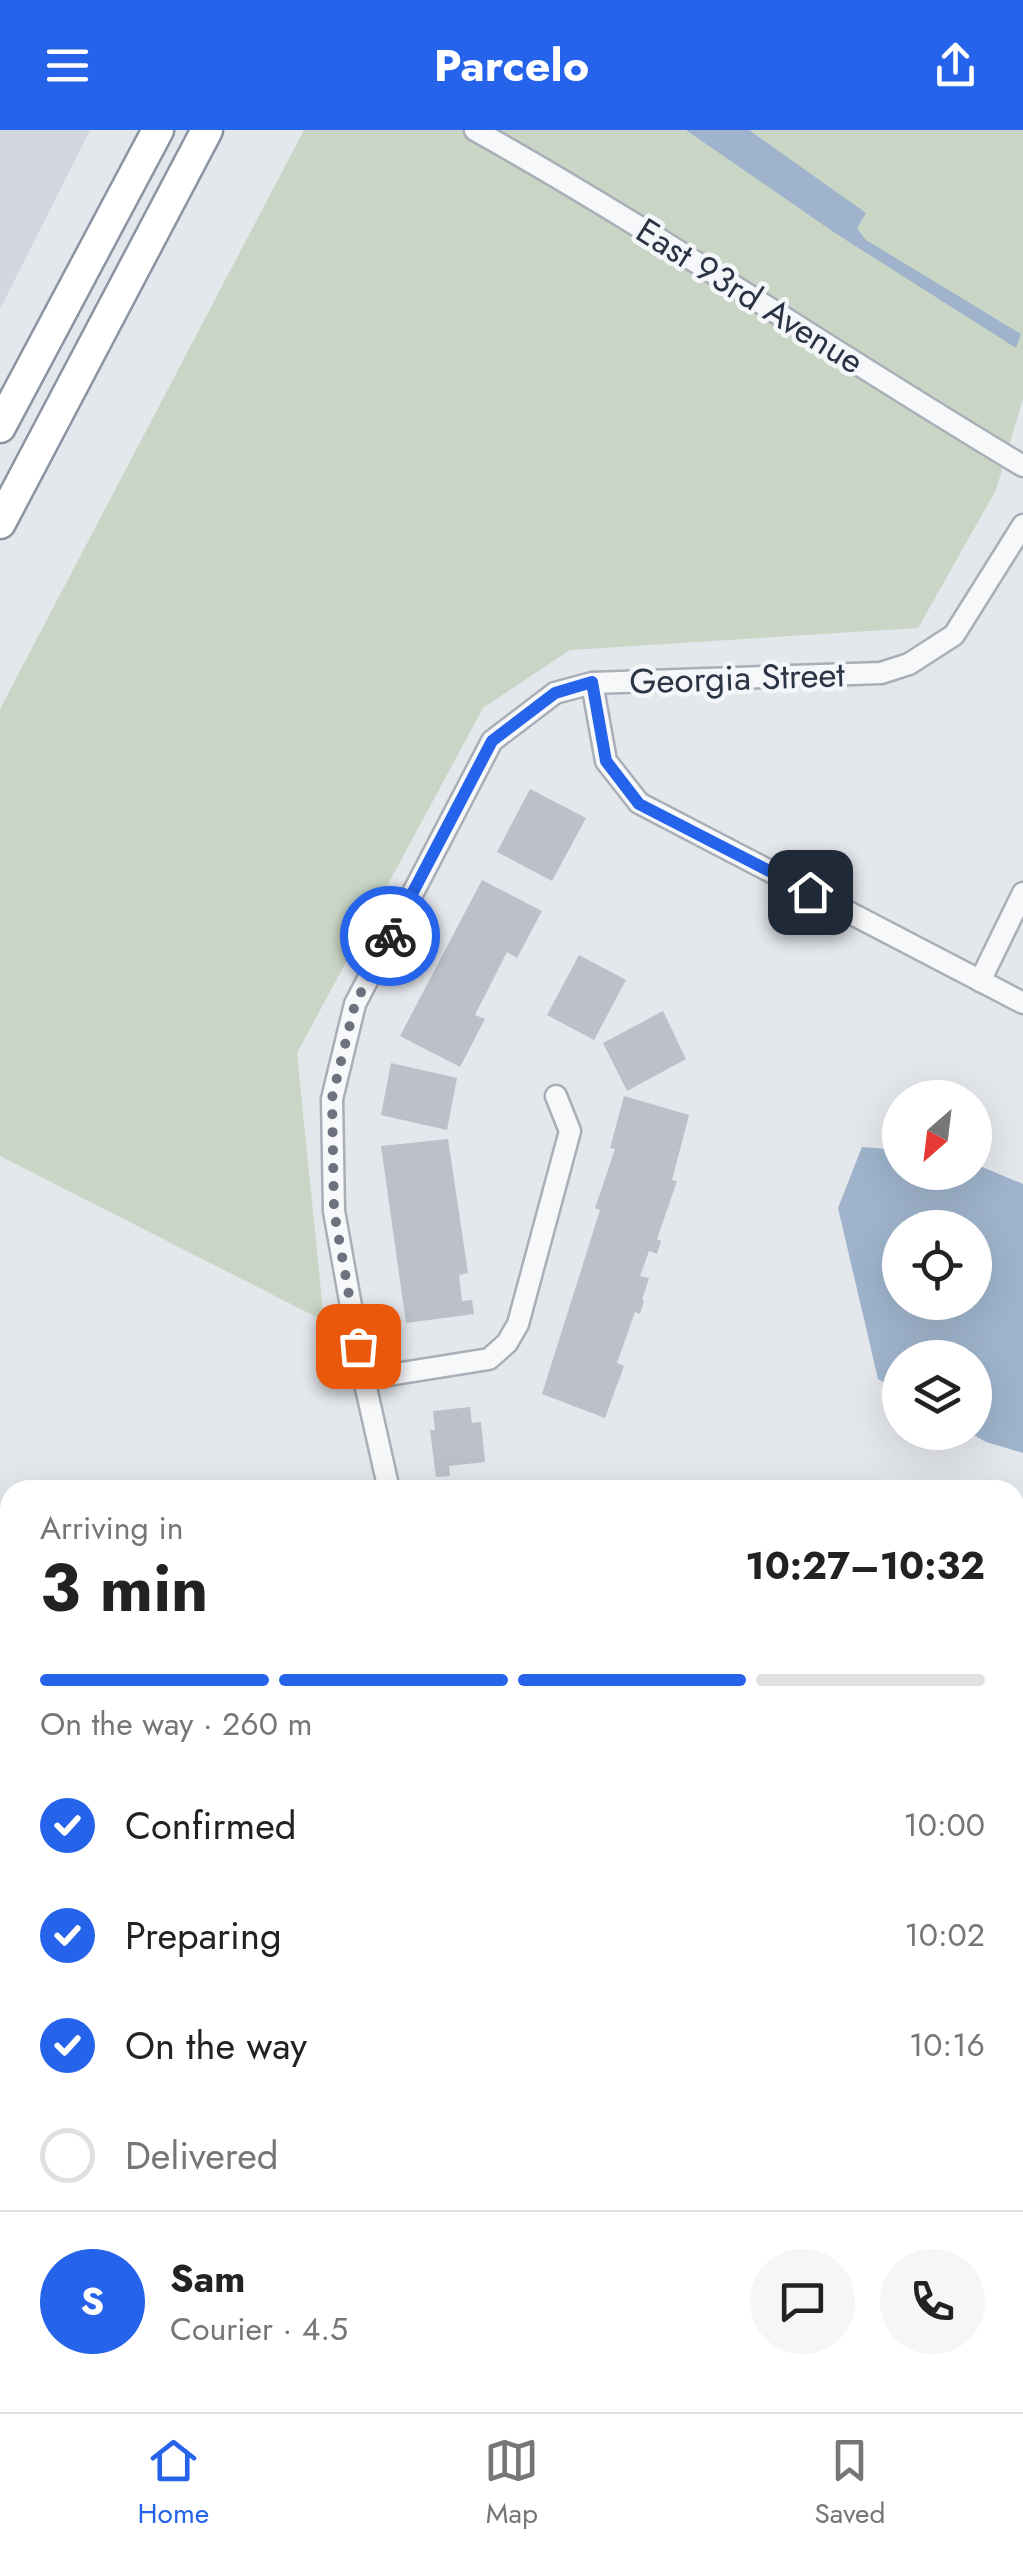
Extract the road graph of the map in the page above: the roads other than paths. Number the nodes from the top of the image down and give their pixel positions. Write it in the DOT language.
graph roads {
  1 [pos="158,130"];
  2 [pos="207,130"];
  3 [pos="475,130"];
  4 [pos="0,427"];
  5 [pos="1023,466"];
  6 [pos="0,523"];
  7 [pos="1023,525"];
  8 [pos="592,682"];
  9 [pos="1023,893"];
  10 [pos="980,981"];
  11 [pos="1023,1003"];
  12 [pos="556,1096"];
  13 [pos="364,1379"];
  14 [pos="387,1480"];
  1 -- 4 [label="highway"];
  2 -- 6 [label="highway"];
  3 -- 5 [label="street, East 93rd Avenue"];
  7 -- 8 [label="street, Georgia Street"];
  8 -- 10 [label="street"];
  8 -- 13 [label="street, Georgia Street"];
  9 -- 10 [label="street"];
  10 -- 11 [label="street"];
  12 -- 13 [label="street"];
  13 -- 14 [label="street, Georgia Street"];
}
